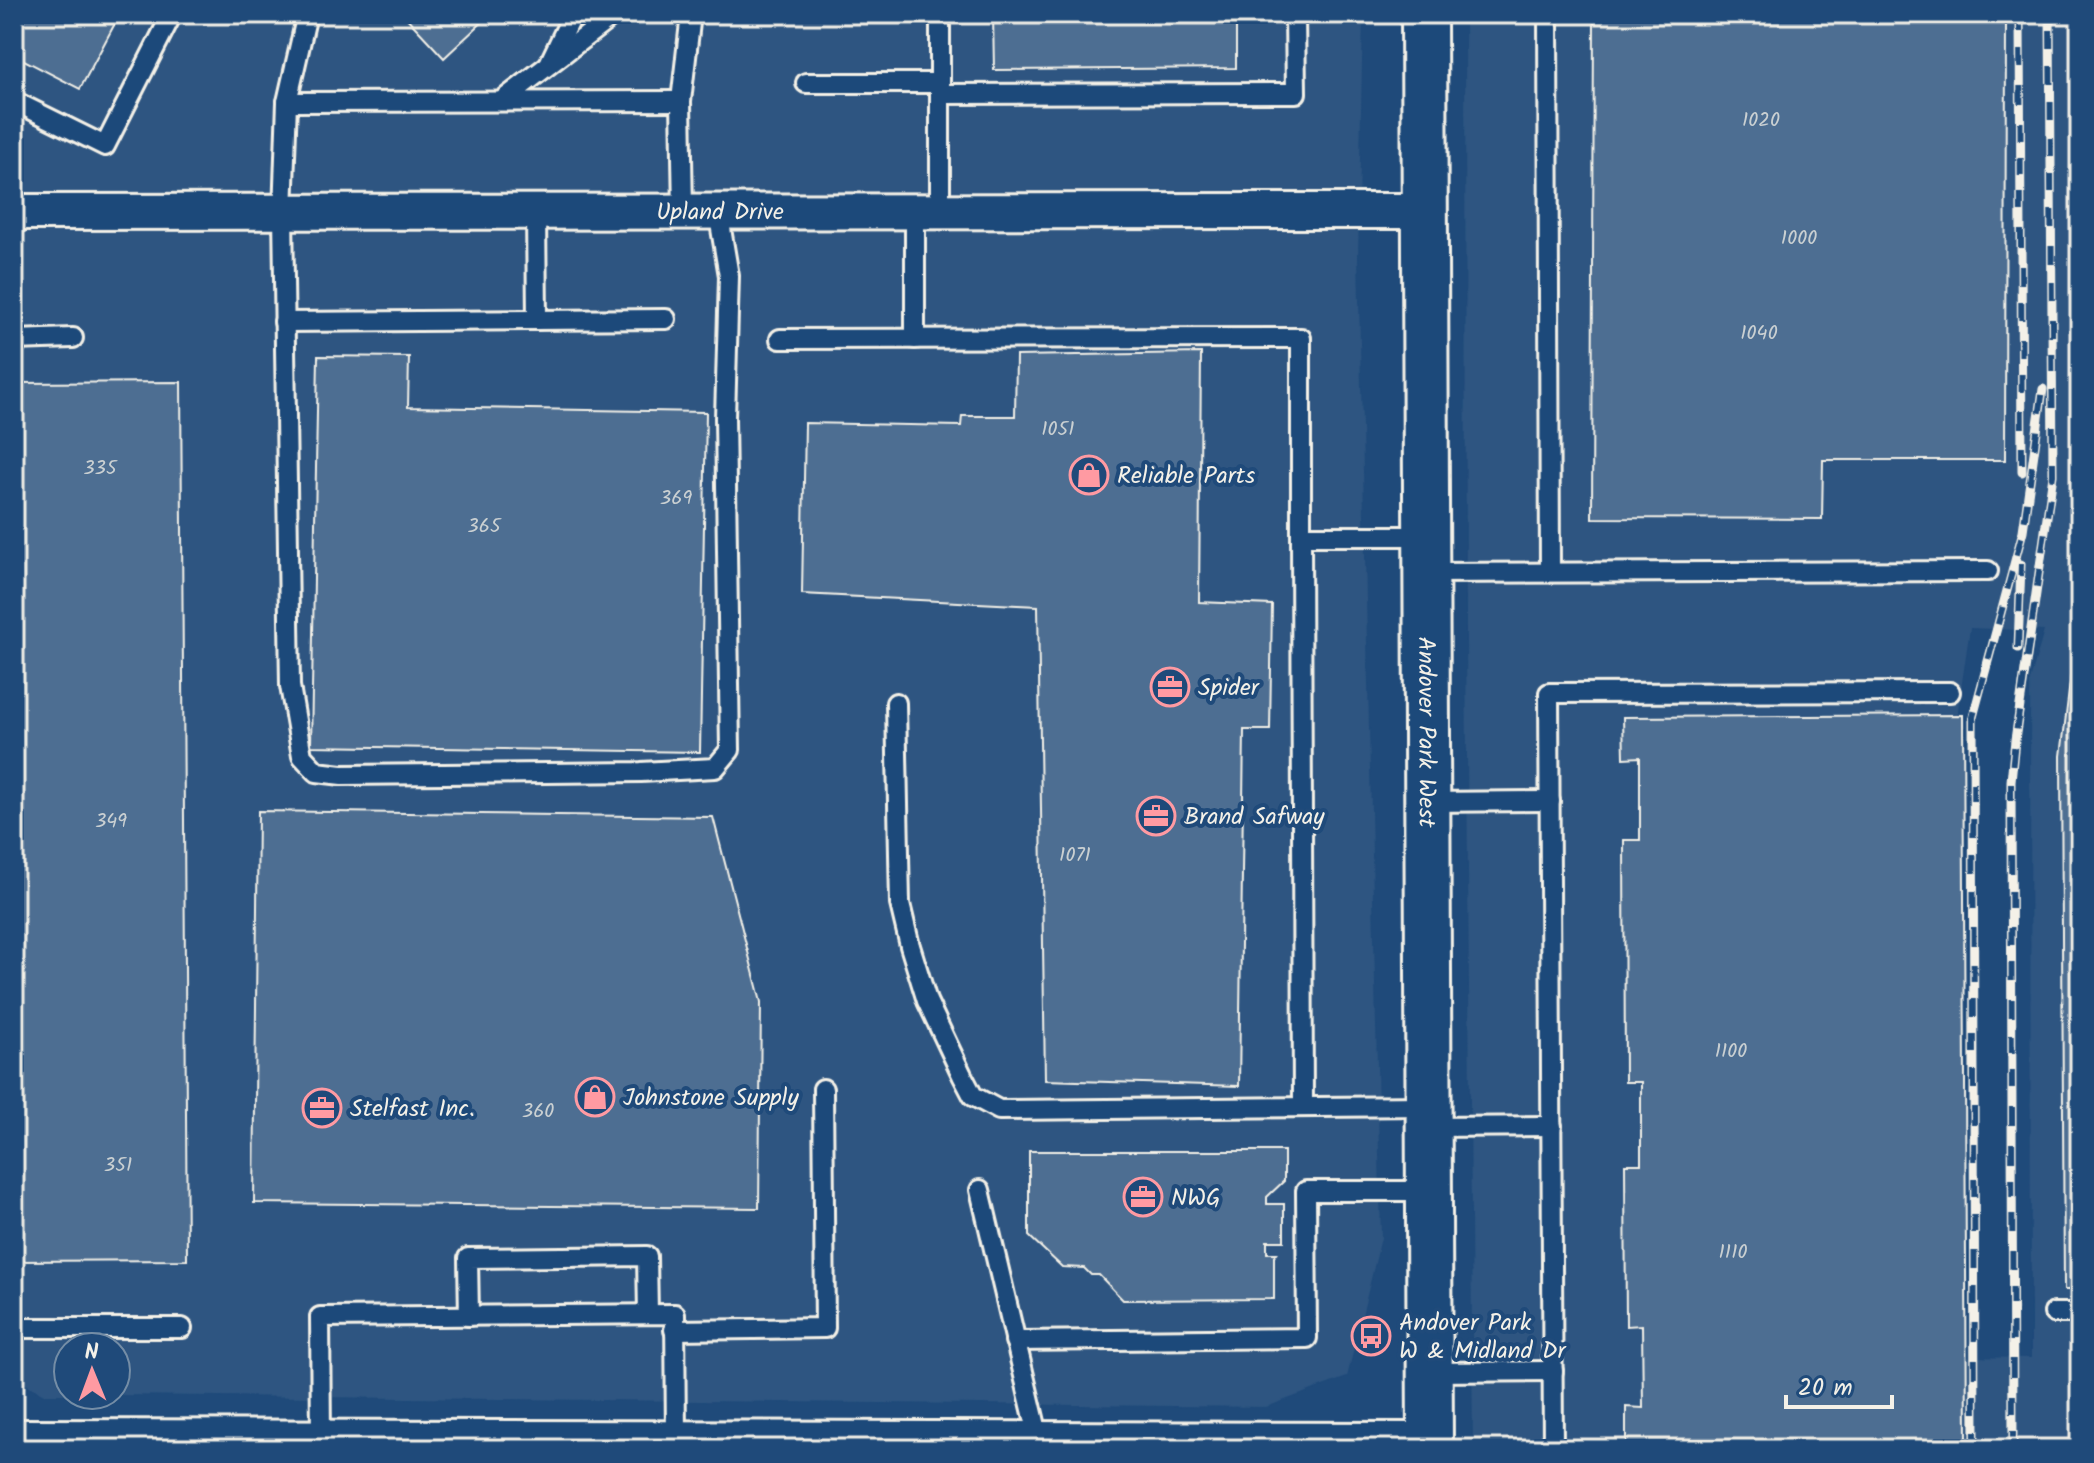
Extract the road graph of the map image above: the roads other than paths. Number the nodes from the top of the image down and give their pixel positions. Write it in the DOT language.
graph roads {
  1 [pos="172,14"];
  2 [pos="307,14"];
  3 [pos="573,14"];
  4 [pos="615,14"];
  5 [pos="691,14"];
  6 [pos="940,14"];
  7 [pos="1295,14"];
  8 [pos="1424,14"];
  9 [pos="1548,14"];
  10 [pos="548,65"];
  11 [pos="806,83"];
  12 [pos="940,88"];
  13 [pos="503,100"];
  14 [pos="14,101"];
  15 [pos="681,101"];
  16 [pos="287,102"];
  17 [pos="536,211"];
  18 [pos="683,211"];
  19 [pos="718,211"];
  20 [pos="928,211"];
  21 [pos="1425,211"];
  22 [pos="14,212"];
  23 [pos="283,212"];
  24 [pos="666,319"];
  25 [pos="537,320"];
  26 [pos="284,322"];
  27 [pos="73,338"];
  28 [pos="780,339"];
  29 [pos="915,339"];
  30 [pos="14,340"];
  31 [pos="1301,536"];
  32 [pos="1426,554"];
  33 [pos="1988,571"];
  34 [pos="1550,572"];
  35 [pos="1950,692"];
  36 [pos="896,703"];
  37 [pos="1550,801"];
  38 [pos="1427,802"];
  39 [pos="823,1089"];
  40 [pos="1303,1107"];
  41 [pos="1428,1117"];
  42 [pos="1552,1126"];
  43 [pos="980,1190"];
  44 [pos="1428,1191"];
  45 [pos="2054,1313"];
  46 [pos="2080,1313"];
  47 [pos="648,1314"];
  48 [pos="469,1316"];
  49 [pos="14,1328"];
  50 [pos="182,1328"];
  51 [pos="674,1330"];
  52 [pos="1015,1341"];
  53 [pos="1553,1371"];
  54 [pos="1429,1372"];
  55 [pos="14,1437"];
  56 [pos="321,1438"];
  57 [pos="676,1438"];
  58 [pos="1039,1439"];
  59 [pos="188,1443"];
  60 [pos="582,1444"];
  61 [pos="1298,1444"];
  62 [pos="1430,1444"];
  63 [pos="1553,1449"];
  1 -- 14 [label="lane"];
  2 -- 16 [label="lane"];
  3 -- 10 [label="lane"];
  4 -- 10 [label="lane"];
  5 -- 15 [label="lane"];
  6 -- 12 [label="lane"];
  7 -- 12 [label="lane"];
  8 -- 21 [label="street, Andover Park West"];
  9 -- 34 [label="lane"];
  10 -- 13 [label="lane"];
  11 -- 12 [label="lane"];
  12 -- 20 [label="lane"];
  13 -- 15 [label="lane"];
  13 -- 16 [label="lane"];
  15 -- 18 [label="lane"];
  16 -- 23 [label="lane"];
  17 -- 18 [label="street, Upland Drive"];
  17 -- 23 [label="street, Upland Drive"];
  17 -- 25 [label="lane"];
  18 -- 19 [label="street, Upland Drive"];
  19 -- 20 [label="street, Upland Drive"];
  19 -- 26 [label="lane"];
  20 -- 21 [label="street, Upland Drive"];
  20 -- 29 [label="lane"];
  21 -- 32 [label="street, Andover Park West"];
  22 -- 23 [label="street, Upland Drive"];
  23 -- 26 [label="lane"];
  24 -- 25 [label="lane"];
  25 -- 26 [label="lane"];
  27 -- 30 [label="lane"];
  28 -- 29 [label="lane"];
  29 -- 31 [label="lane"];
  31 -- 32 [label="lane"];
  31 -- 40 [label="lane"];
  32 -- 34 [label="lane"];
  32 -- 38 [label="street, Andover Park West"];
  33 -- 34 [label="lane"];
  35 -- 37 [label="lane"];
  36 -- 40 [label="lane"];
  37 -- 38 [label="lane"];
  37 -- 42 [label="lane"];
  38 -- 41 [label="street, Andover Park West"];
  39 -- 51 [label="lane"];
  40 -- 41 [label="lane"];
  41 -- 42 [label="lane"];
  41 -- 44 [label="street, Andover Park West"];
  42 -- 53 [label="lane"];
  43 -- 52 [label="lane"];
  44 -- 52 [label="lane"];
  44 -- 54 [label="street, Andover Park West"];
  45 -- 46 [label="lane"];
  47 -- 48 [label="lane"];
  47 -- 48 [label="lane"];
  47 -- 51 [label="lane"];
  48 -- 56 [label="lane"];
  49 -- 50 [label="lane"];
  51 -- 57 [label="lane"];
  52 -- 58 [label="lane"];
  53 -- 54 [label="lane"];
  53 -- 63 [label="lane"];
  54 -- 62 [label="street, Andover Park West"];
  55 -- 59 [label="street"];
  56 -- 59 [label="street"];
  56 -- 60 [label="street"];
  57 -- 58 [label="street"];
  57 -- 60 [label="street"];
  58 -- 61 [label="street"];
  61 -- 62 [label="street"];
}
